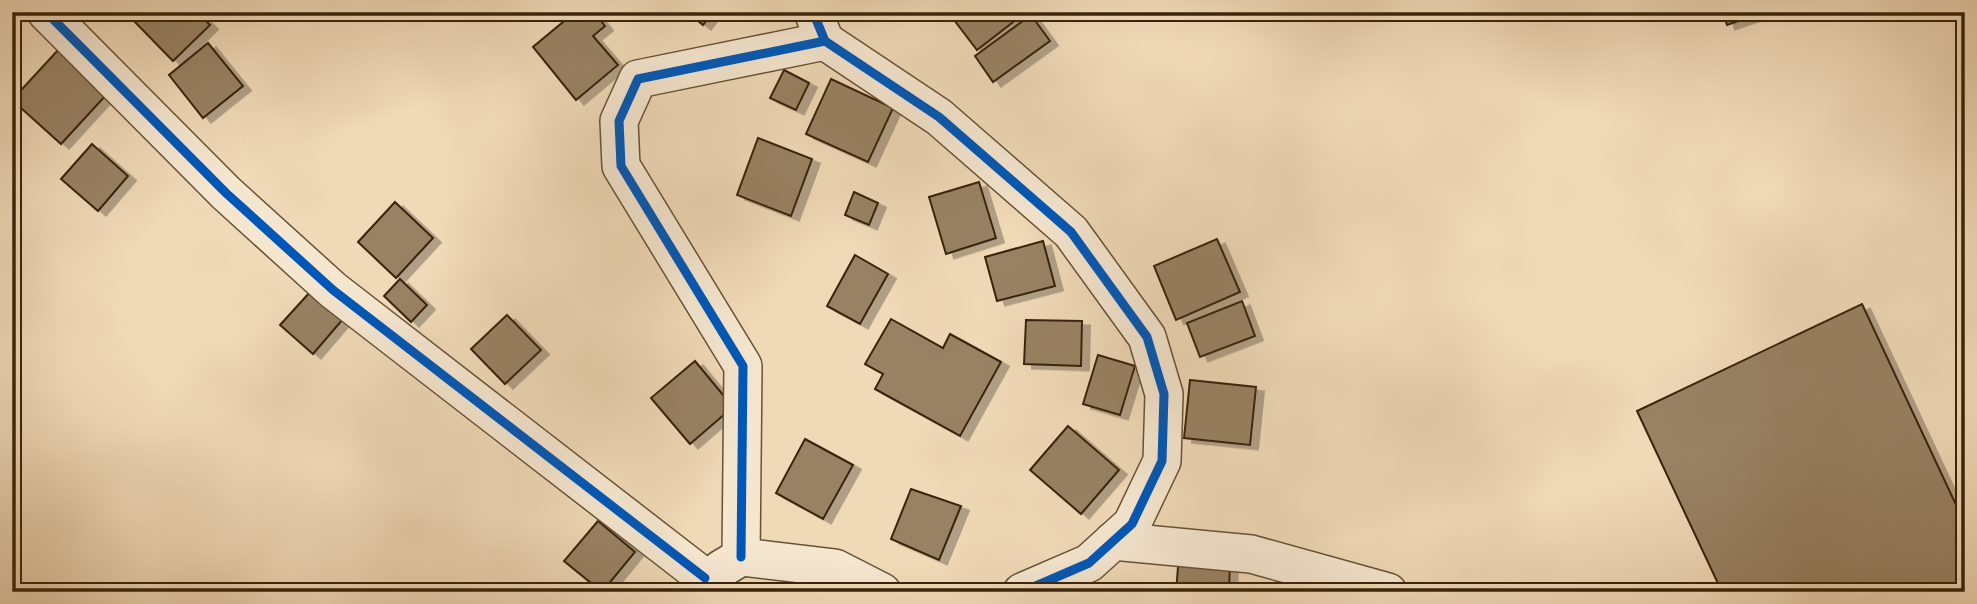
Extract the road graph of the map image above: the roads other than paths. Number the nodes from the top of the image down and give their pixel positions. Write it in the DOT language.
graph roads {
  1 [pos="51,14"];
  2 [pos="819,26"];
  3 [pos="1113,541"];
  4 [pos="741,558"];
  5 [pos="705,585"];
  6 [pos="1035,589"];
  7 [pos="882,592"];
  8 [pos="1388,592"];
  1 -- 5 [label="street"];
  2 -- 3 [label="street"];
  2 -- 4 [label="street"];
  3 -- 6 [label="street"];
  3 -- 8 [label="street"];
  4 -- 5 [label="street"];
  4 -- 7 [label="street"];
}
